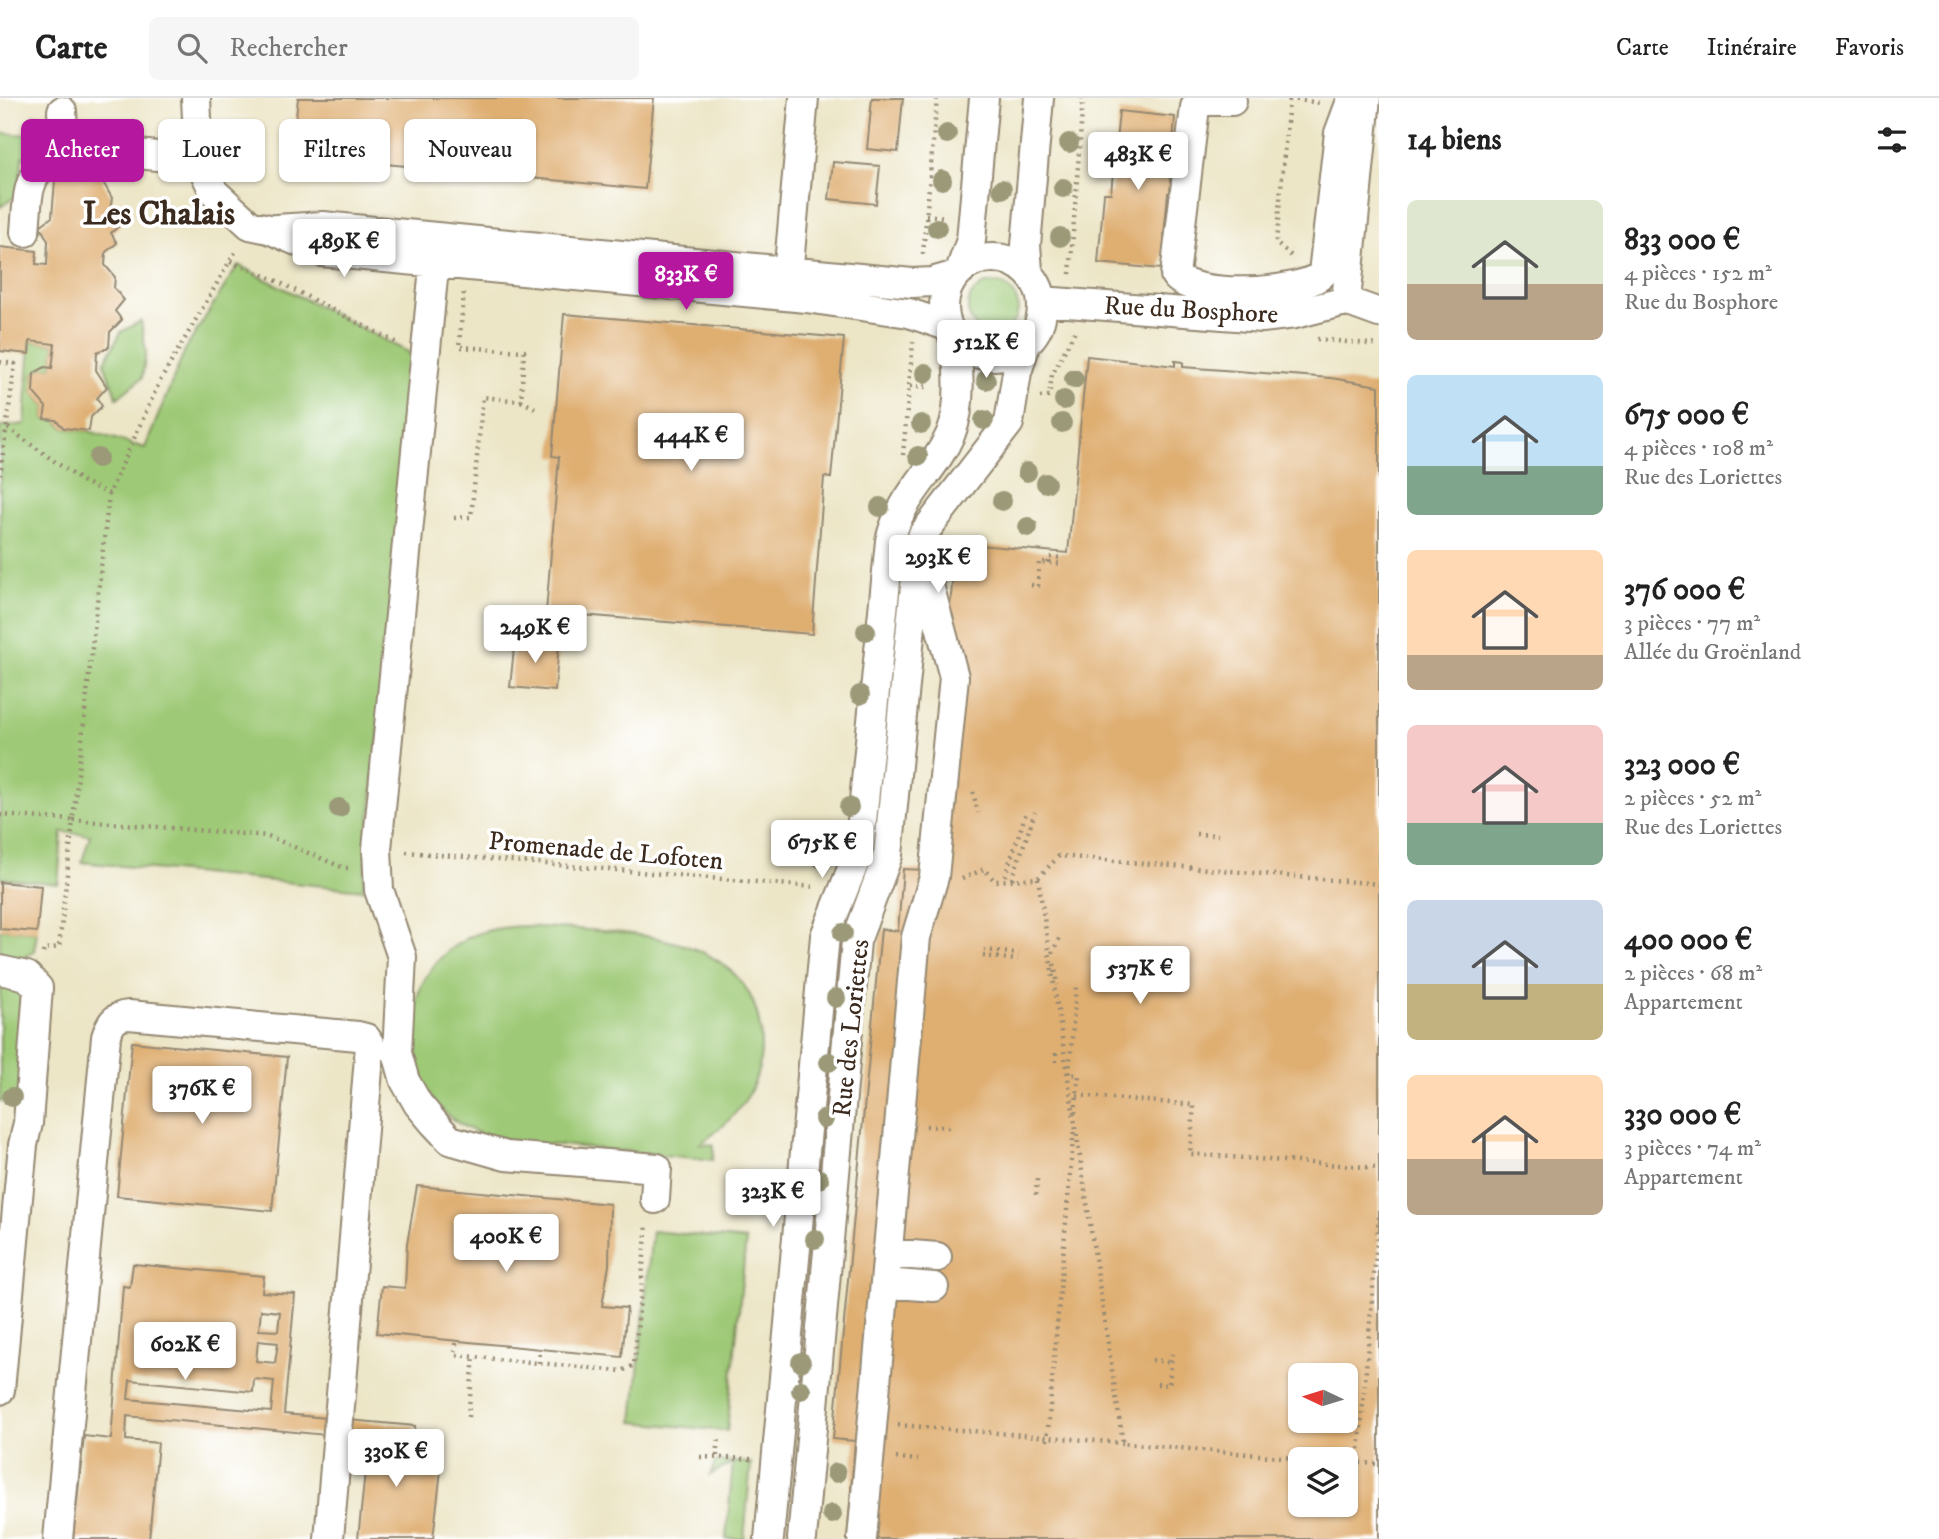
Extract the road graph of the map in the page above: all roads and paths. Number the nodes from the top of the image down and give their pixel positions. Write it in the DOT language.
graph roads {
  1 [pos="197,98"];
  2 [pos="804,98"];
  3 [pos="984,98"];
  4 [pos="1039,98"];
  5 [pos="1083,98"];
  6 [pos="1352,98"];
  7 [pos="1366,98"];
  8 [pos="1289,100"];
  9 [pos="1232,101"];
  10 [pos="62,111"];
  11 [pos="62,119"];
  12 [pos="198,119"];
  13 [pos="32,182"];
  14 [pos="209,182"];
  15 [pos="260,227"];
  16 [pos="25,232"];
  17 [pos="1276,243"];
  18 [pos="435,251"];
  19 [pos="230,262"];
  20 [pos="466,267"];
  21 [pos="1028,270"];
  22 [pos="957,272"];
  23 [pos="787,283"];
  24 [pos="1042,301"];
  25 [pos="1077,302"];
  26 [pos="1346,302"];
  27 [pos="1379,313"];
  28 [pos="951,331"];
  29 [pos="1026,344"];
  30 [pos="426,357"];
  31 [pos="0,362"];
  32 [pos="1015,394"];
  33 [pos="521,401"];
  34 [pos="535,408"];
  35 [pos="8,428"];
  36 [pos="0,475"];
  37 [pos="109,494"];
  38 [pos="454,518"];
  39 [pos="919,546"];
  40 [pos="1064,561"];
  41 [pos="1031,585"];
  42 [pos="1035,812"];
  43 [pos="1027,813"];
  44 [pos="0,815"];
  45 [pos="73,820"];
  46 [pos="1196,834"];
  47 [pos="1218,835"];
  48 [pos="377,858"];
  49 [pos="1005,876"];
  50 [pos="1038,878"];
  51 [pos="1012,879"];
  52 [pos="1379,884"];
  53 [pos="951,885"];
  54 [pos="844,890"];
  55 [pos="1060,937"];
  56 [pos="1049,939"];
  57 [pos="983,953"];
  58 [pos="1052,953"];
  59 [pos="1018,957"];
  60 [pos="0,970"];
  61 [pos="35,981"];
  62 [pos="1058,985"];
  63 [pos="1076,986"];
  64 [pos="1056,1051"];
  65 [pos="1056,1062"];
  66 [pos="1071,1095"];
  67 [pos="1379,1168"];
  68 [pos="1037,1179"];
  69 [pos="1036,1195"];
  70 [pos="655,1199"];
  71 [pos="1379,1217"];
  72 [pos="6,1250"];
  73 [pos="887,1253"];
  74 [pos="937,1257"];
  75 [pos="884,1283"];
  76 [pos="934,1287"];
  77 [pos="456,1343"];
  78 [pos="540,1349"];
  79 [pos="1172,1354"];
  80 [pos="474,1357"];
  81 [pos="1152,1360"];
  82 [pos="1171,1362"];
  83 [pos="539,1363"];
  84 [pos="1157,1384"];
  85 [pos="0,1390"];
  86 [pos="468,1417"];
  87 [pos="890,1424"];
  88 [pos="719,1438"];
  89 [pos="1047,1441"];
  90 [pos="1123,1443"];
  91 [pos="717,1456"];
  92 [pos="700,1457"];
  93 [pos="1288,1458"];
  94 [pos="918,1460"];
  95 [pos="766,1462"];
  96 [pos="1358,1463"];
  97 [pos="1379,1464"];
  98 [pos="890,1468"];
  99 [pos="58,1539"];
  100 [pos="329,1539"];
  101 [pos="769,1539"];
  102 [pos="782,1539"];
  103 [pos="802,1539"];
  104 [pos="862,1539"];
  1 -- 12 [label="street"];
  2 -- 23 [label="street"];
  3 -- 22 [label="street"];
  4 -- 21 [label="street"];
  5 -- 25 [label="path"];
  6 -- 9 [label="street"];
  7 -- 26 [label="street"];
  8 -- 17 [label="path"];
  10 -- 11 [label="street"];
  13 -- 16 [label="street"];
  14 -- 15 [label="street"];
  15 -- 18 [label="street"];
  15 -- 19 [label="path"];
  18 -- 20 [label="street"];
  18 -- 23 [label="street"];
  18 -- 30 [label="street"];
  19 -- 30 [label="path"];
  19 -- 37 [label="path"];
  20 -- 23 [label="street"];
  20 -- 33 [label="path"];
  21 -- 22 [label="street"];
  21 -- 24 [label="street"];
  22 -- 23 [label="street"];
  22 -- 28 [label="street"];
  23 -- 28 [label="street"];
  24 -- 25 [label="street, Rue du Bosphore"];
  24 -- 29 [label="street"];
  25 -- 26 [label="street, Rue du Bosphore"];
  25 -- 32 [label="path"];
  26 -- 27 [label="street"];
  28 -- 29 [label="street"];
  28 -- 54 [label="street, Rue des Loriettes"];
  29 -- 32 [label="street, Rue des Loriettes"];
  30 -- 48 [label="street"];
  31 -- 35 [label="path"];
  32 -- 39 [label="street, Rue des Loriettes"];
  33 -- 34 [label="path"];
  33 -- 38 [label="path"];
  35 -- 36 [label="path"];
  35 -- 37 [label="path"];
  37 -- 45 [label="path"];
  39 -- 73 [label="street"];
  39 -- 103 [label="street, Rue des Loriettes"];
  40 -- 41 [label="path"];
  42 -- 51 [label="path"];
  43 -- 49 [label="path"];
  44 -- 45 [label="path, Promenade de Lofoten"];
  45 -- 48 [label="path, Promenade de Lofoten"];
  45 -- 61 [label="path"];
  46 -- 47 [label="path"];
  48 -- 54 [label="path, Promenade de Lofoten"];
  48 -- 70 [label="street"];
  50 -- 52 [label="path"];
  50 -- 53 [label="path"];
  50 -- 66 [label="path"];
  54 -- 95 [label="street, Rue des Loriettes"];
  55 -- 58 [label="path"];
  56 -- 58 [label="path"];
  57 -- 59 [label="path"];
  58 -- 62 [label="path"];
  60 -- 61 [label="street"];
  61 -- 72 [label="street"];
  63 -- 89 [label="path"];
  64 -- 65 [label="path"];
  66 -- 67 [label="path"];
  66 -- 90 [label="path"];
  68 -- 69 [label="path"];
  70 -- 83 [label="path"];
  71 -- 96 [label="path"];
  72 -- 85 [label="street"];
  73 -- 74 [label="street"];
  73 -- 75 [label="street"];
  75 -- 76 [label="street"];
  75 -- 104 [label="street"];
  77 -- 80 [label="path"];
  78 -- 83 [label="path"];
  79 -- 82 [label="path"];
  80 -- 83 [label="path"];
  80 -- 86 [label="path"];
  81 -- 82 [label="path"];
  82 -- 84 [label="path"];
  87 -- 90 [label="path"];
  88 -- 91 [label="path"];
  90 -- 93 [label="path"];
  91 -- 92 [label="path"];
  91 -- 95 [label="path"];
  94 -- 98 [label="path"];
  95 -- 101 [label="street, Rue des Loriettes"];
  95 -- 102 [label="street"];
  96 -- 97 [label="path"];
  99 -- 100 [label="street"];
}
